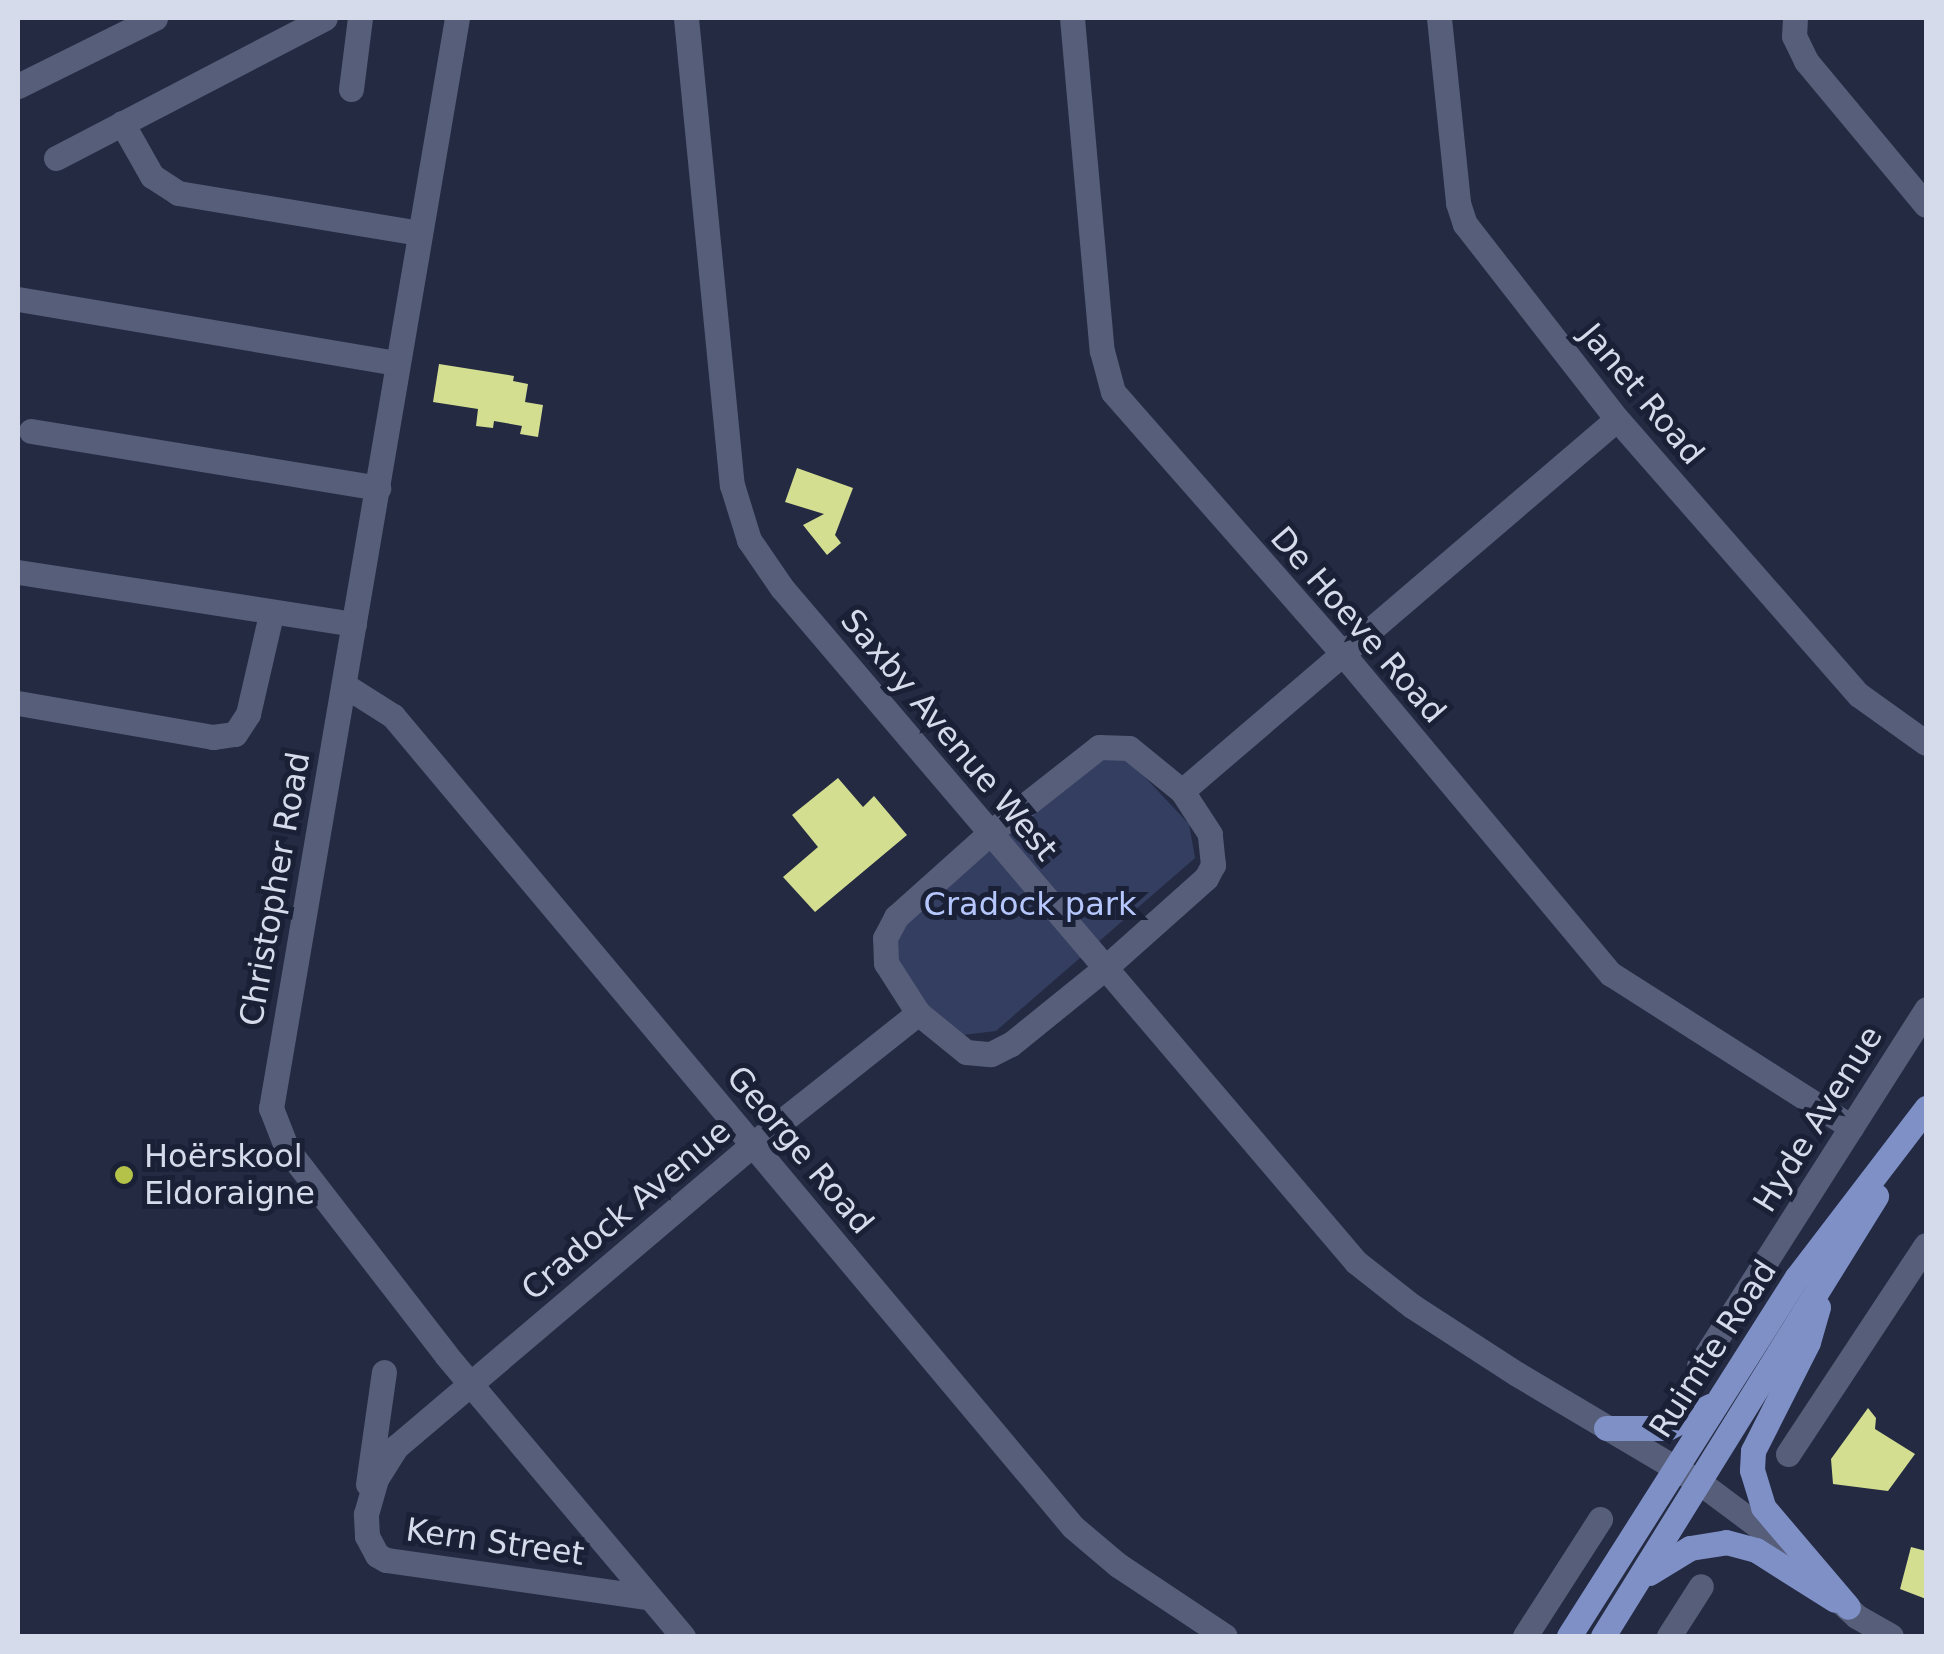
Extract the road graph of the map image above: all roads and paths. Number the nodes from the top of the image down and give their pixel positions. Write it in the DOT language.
graph roads {
  1 [pos="156,18"];
  2 [pos="324,18"];
  3 [pos="360,18"];
  4 [pos="457,18"];
  5 [pos="686,18"];
  6 [pos="1072,18"];
  7 [pos="1439,18"];
  8 [pos="1795,18"];
  9 [pos="18,86"];
  10 [pos="351,89"];
  11 [pos="122,123"];
  12 [pos="56,158"];
  13 [pos="1926,206"];
  14 [pos="419,234"];
  15 [pos="18,299"];
  16 [pos="398,363"];
  17 [pos="1617,419"];
  18 [pos="31,431"];
  19 [pos="378,488"];
  20 [pos="18,572"];
  21 [pos="271,614"];
  22 [pos="354,624"];
  23 [pos="1343,654"];
  24 [pos="344,685"];
  25 [pos="18,703"];
  26 [pos="1926,742"];
  27 [pos="1182,791"];
  28 [pos="992,832"];
  29 [pos="1105,968"];
  30 [pos="1926,1009"];
  31 [pos="918,1013"];
  32 [pos="1926,1108"];
  33 [pos="1851,1127"];
  34 [pos="754,1144"];
  35 [pos="1926,1244"];
  36 [pos="1819,1292"];
  37 [pos="1699,1366"];
  38 [pos="384,1372"];
  39 [pos="1732,1383"];
  40 [pos="472,1384"];
  41 [pos="1606,1428"];
  42 [pos="1788,1454"];
  43 [pos="1675,1468"];
  44 [pos="1699,1482"];
  45 [pos="366,1514"];
  46 [pos="1600,1519"];
  47 [pos="1640,1580"];
  48 [pos="1701,1586"];
  49 [pos="647,1597"];
  50 [pos="1850,1620"];
  51 [pos="684,1636"];
  52 [pos="1224,1636"];
  53 [pos="1525,1636"];
  54 [pos="1569,1636"];
  55 [pos="1603,1636"];
  56 [pos="1669,1636"];
  57 [pos="1892,1636"];
  1 -- 9 [label="street"];
  2 -- 11 [label="street"];
  3 -- 10 [label="street"];
  4 -- 14 [label="street, Christopher Road"];
  5 -- 28 [label="street, Saxby Avenue West"];
  6 -- 23 [label="street, De Hoeve Road"];
  7 -- 17 [label="street, Janet Road"];
  8 -- 13 [label="street"];
  11 -- 12 [label="street"];
  11 -- 14 [label="street"];
  14 -- 16 [label="street, Christopher Road"];
  15 -- 16 [label="street"];
  16 -- 19 [label="street, Christopher Road"];
  17 -- 23 [label="street"];
  17 -- 26 [label="street, Janet Road"];
  18 -- 19 [label="street"];
  19 -- 22 [label="street, Christopher Road"];
  20 -- 21 [label="street"];
  21 -- 22 [label="street"];
  21 -- 25 [label="street"];
  22 -- 24 [label="street, Christopher Road"];
  23 -- 27 [label="street"];
  23 -- 33 [label="street, De Hoeve Road"];
  24 -- 34 [label="street, George Road"];
  24 -- 40 [label="street, Christopher Road"];
  27 -- 28 [label="street"];
  27 -- 29 [label="street"];
  28 -- 29 [label="street, Saxby Avenue West"];
  28 -- 31 [label="street"];
  29 -- 31 [label="street"];
  29 -- 41 [label="street, Saxby Avenue West"];
  30 -- 33 [label="street, Hyde Avenue"];
  31 -- 34 [label="street, Cradock Avenue"];
  32 -- 36 [label="main road, Ruimte Road"];
  32 -- 39 [label="main road, Ruimte Road"];
  33 -- 37 [label="street, Hyde Avenue"];
  34 -- 40 [label="street, Cradock Avenue"];
  34 -- 52 [label="street, George Road"];
  35 -- 42 [label="street"];
  36 -- 44 [label="main road, Ruimte Road"];
  36 -- 50 [label="main road"];
  38 -- 45 [label="street, Kern Street"];
  39 -- 41 [label="main road"];
  39 -- 43 [label="main road, Ruimte Road"];
  40 -- 45 [label="street, Kern Street"];
  40 -- 49 [label="street, Christopher Road"];
  41 -- 43 [label="street, Saxby Avenue West"];
  43 -- 44 [label="street, Saxby Avenue West"];
  43 -- 54 [label="main road, Ruimte Road"];
  44 -- 47 [label="main road, Ruimte Road"];
  44 -- 50 [label="street, Saxby Avenue West"];
  45 -- 49 [label="street, Kern Street"];
  46 -- 53 [label="street"];
  47 -- 50 [label="main road"];
  47 -- 55 [label="main road, Ruimte Road"];
  48 -- 56 [label="street"];
  49 -- 51 [label="street, Christopher Road"];
  50 -- 57 [label="street, Saxby Avenue West"];
}
